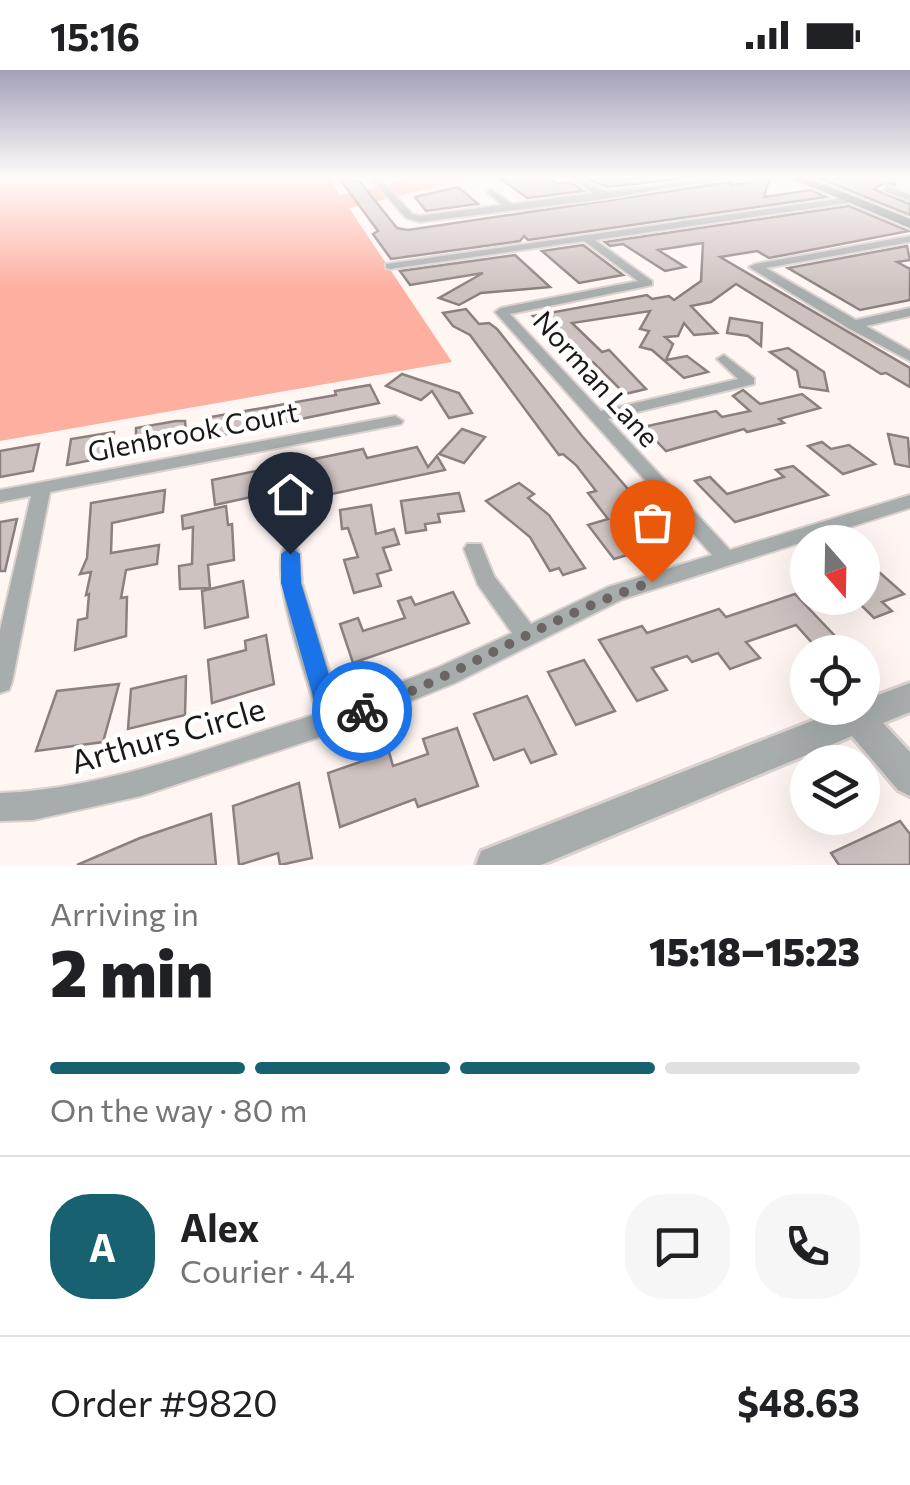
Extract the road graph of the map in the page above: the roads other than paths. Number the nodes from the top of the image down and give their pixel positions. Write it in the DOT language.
graph roads {
  1 [pos="409,215"];
  2 [pos="441,215"];
  3 [pos="746,215"];
  4 [pos="587,238"];
  5 [pos="910,239"];
  6 [pos="390,266"];
  7 [pos="910,312"];
  8 [pos="852,324"];
  9 [pos="910,357"];
  10 [pos="724,359"];
  11 [pos="596,417"];
  12 [pos="395,421"];
  13 [pos="42,488"];
  14 [pos="0,496"];
  15 [pos="910,502"];
  16 [pos="474,549"];
  17 [pos="290,554"];
  18 [pos="725,557"];
  19 [pos="527,635"];
  20 [pos="0,682"];
  21 [pos="910,697"];
  22 [pos="880,709"];
  23 [pos="332,721"];
  24 [pos="840,725"];
  25 [pos="863,725"];
  26 [pos="910,778"];
  27 [pos="0,807"];
  28 [pos="496,865"];
  1 -- 2 [label="street"];
  3 -- 4 [label="street"];
  4 -- 6 [label="street"];
  4 -- 11 [label="street, Norman Lane"];
  5 -- 8 [label="street"];
  7 -- 8 [label="street"];
  8 -- 9 [label="street"];
  10 -- 11 [label="street"];
  11 -- 18 [label="street, Norman Lane"];
  12 -- 13 [label="street, Glenbrook Court"];
  13 -- 14 [label="street, Glenbrook Court"];
  13 -- 20 [label="street"];
  15 -- 18 [label="street, Arthurs Circle"];
  16 -- 19 [label="street"];
  17 -- 23 [label="street"];
  18 -- 19 [label="street, Arthurs Circle"];
  19 -- 23 [label="street, Arthurs Circle"];
  21 -- 22 [label="street"];
  23 -- 27 [label="street, Arthurs Circle"];
  24 -- 28 [label="street"];
  25 -- 26 [label="street"];
}
